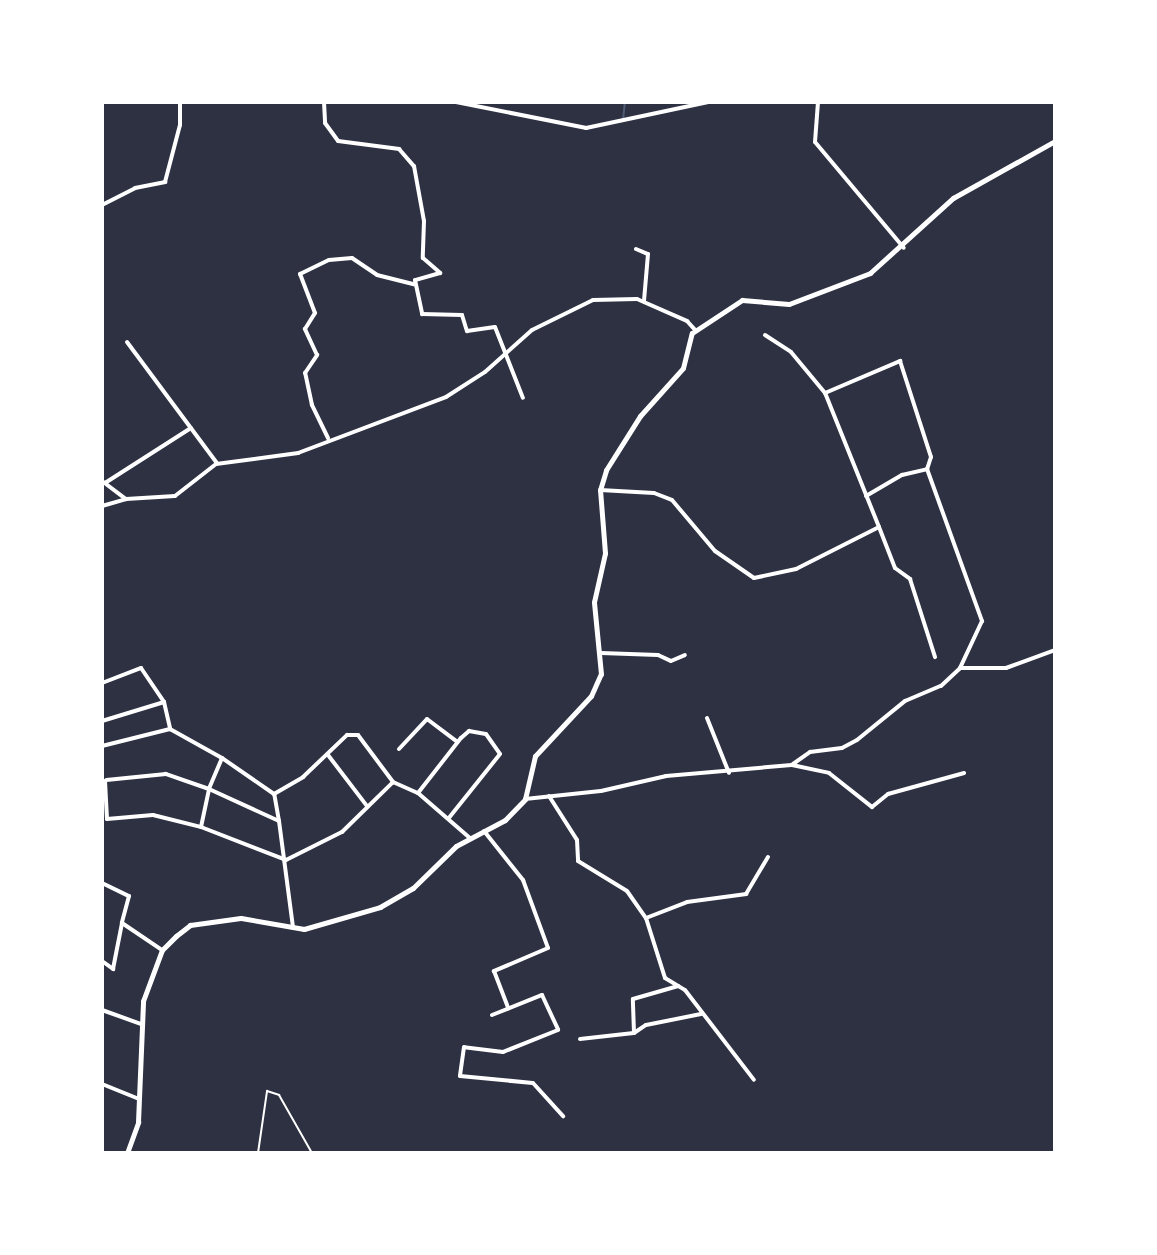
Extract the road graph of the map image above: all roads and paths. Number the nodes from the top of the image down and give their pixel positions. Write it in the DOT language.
graph roads {
  1 [pos="180,102"];
  2 [pos="324,102"];
  3 [pos="456,102"];
  4 [pos="708,102"];
  5 [pos="818,102"];
  6 [pos="1055,141"];
  7 [pos="102,205"];
  8 [pos="904,248"];
  9 [pos="636,249"];
  10 [pos="414,284"];
  11 [pos="644,301"];
  12 [pos="696,331"];
  13 [pos="765,335"];
  14 [pos="127,342"];
  15 [pos="503,351"];
  16 [pos="825,393"];
  17 [pos="523,398"];
  18 [pos="191,428"];
  19 [pos="328,438"];
  20 [pos="216,464"];
  21 [pos="927,469"];
  22 [pos="103,482"];
  23 [pos="600,490"];
  24 [pos="866,496"];
  25 [pos="126,499"];
  26 [pos="102,506"];
  27 [pos="879,527"];
  28 [pos="1055,650"];
  29 [pos="601,653"];
  30 [pos="685,655"];
  31 [pos="935,657"];
  32 [pos="960,668"];
  33 [pos="102,683"];
  34 [pos="164,702"];
  35 [pos="707,718"];
  36 [pos="102,721"];
  37 [pos="170,729"];
  38 [pos="457,742"];
  39 [pos="102,746"];
  40 [pos="399,749"];
  41 [pos="328,755"];
  42 [pos="222,758"];
  43 [pos="792,765"];
  44 [pos="729,773"];
  45 [pos="964,773"];
  46 [pos="103,781"];
  47 [pos="393,782"];
  48 [pos="209,789"];
  49 [pos="418,793"];
  50 [pos="274,794"];
  51 [pos="549,796"];
  52 [pos="525,799"];
  53 [pos="367,806"];
  54 [pos="449,818"];
  55 [pos="104,821"];
  56 [pos="279,821"];
  57 [pos="201,827"];
  58 [pos="484,831"];
  59 [pos="470,838"];
  60 [pos="768,857"];
  61 [pos="286,860"];
  62 [pos="102,883"];
  63 [pos="646,918"];
  64 [pos="122,923"];
  65 [pos="293,928"];
  66 [pos="162,950"];
  67 [pos="102,961"];
  68 [pos="678,986"];
  69 [pos="509,1008"];
  70 [pos="102,1010"];
  71 [pos="702,1014"];
  72 [pos="492,1015"];
  73 [pos="142,1024"];
  74 [pos="634,1033"];
  75 [pos="580,1039"];
  76 [pos="754,1080"];
  77 [pos="102,1084"];
  78 [pos="137,1098"];
  79 [pos="563,1116"];
  80 [pos="127,1153"];
  81 [pos="258,1153"];
  82 [pos="312,1153"];
  1 -- 7 [label="street"];
  2 -- 10 [label="street"];
  3 -- 4 [label="street"];
  5 -- 8 [label="street"];
  6 -- 8 [label="main road"];
  8 -- 12 [label="main road"];
  9 -- 11 [label="street"];
  10 -- 15 [label="street"];
  10 -- 19 [label="street"];
  11 -- 12 [label="street"];
  11 -- 15 [label="street"];
  12 -- 23 [label="main road"];
  13 -- 16 [label="street"];
  14 -- 18 [label="street"];
  15 -- 17 [label="street"];
  15 -- 19 [label="street"];
  16 -- 21 [label="street"];
  16 -- 24 [label="street"];
  18 -- 20 [label="street"];
  18 -- 22 [label="street"];
  19 -- 20 [label="street"];
  20 -- 25 [label="street"];
  21 -- 24 [label="street"];
  21 -- 32 [label="street"];
  22 -- 25 [label="street"];
  23 -- 27 [label="street"];
  23 -- 29 [label="main road"];
  24 -- 27 [label="street"];
  25 -- 26 [label="street"];
  27 -- 31 [label="street"];
  28 -- 32 [label="street"];
  29 -- 30 [label="street"];
  29 -- 52 [label="main road"];
  32 -- 43 [label="street"];
  33 -- 34 [label="street"];
  34 -- 36 [label="street"];
  34 -- 37 [label="street"];
  35 -- 44 [label="street"];
  37 -- 39 [label="street"];
  37 -- 42 [label="street"];
  38 -- 40 [label="street"];
  38 -- 49 [label="street"];
  38 -- 54 [label="street"];
  41 -- 47 [label="street"];
  41 -- 50 [label="street"];
  41 -- 53 [label="street"];
  42 -- 48 [label="street"];
  42 -- 50 [label="street"];
  43 -- 44 [label="street"];
  43 -- 45 [label="street"];
  44 -- 51 [label="street"];
  46 -- 48 [label="street"];
  46 -- 55 [label="street"];
  47 -- 49 [label="street"];
  47 -- 53 [label="street"];
  48 -- 56 [label="street"];
  48 -- 57 [label="street"];
  49 -- 54 [label="street"];
  50 -- 56 [label="street"];
  51 -- 52 [label="street"];
  51 -- 63 [label="street"];
  52 -- 58 [label="main road"];
  53 -- 61 [label="street"];
  54 -- 59 [label="street"];
  55 -- 57 [label="street"];
  56 -- 61 [label="street"];
  57 -- 61 [label="street"];
  58 -- 59 [label="main road"];
  58 -- 69 [label="street"];
  59 -- 65 [label="main road"];
  60 -- 63 [label="street"];
  61 -- 65 [label="street"];
  62 -- 64 [label="street"];
  63 -- 68 [label="street"];
  64 -- 66 [label="street"];
  64 -- 67 [label="street"];
  65 -- 66 [label="main road"];
  66 -- 73 [label="main road"];
  68 -- 71 [label="street"];
  68 -- 74 [label="street"];
  69 -- 72 [label="street"];
  69 -- 79 [label="street"];
  70 -- 73 [label="street"];
  71 -- 74 [label="street"];
  71 -- 76 [label="street"];
  73 -- 78 [label="main road"];
  74 -- 75 [label="street"];
  77 -- 78 [label="street"];
  78 -- 80 [label="main road"];
  81 -- 82 [label="path"];
}
